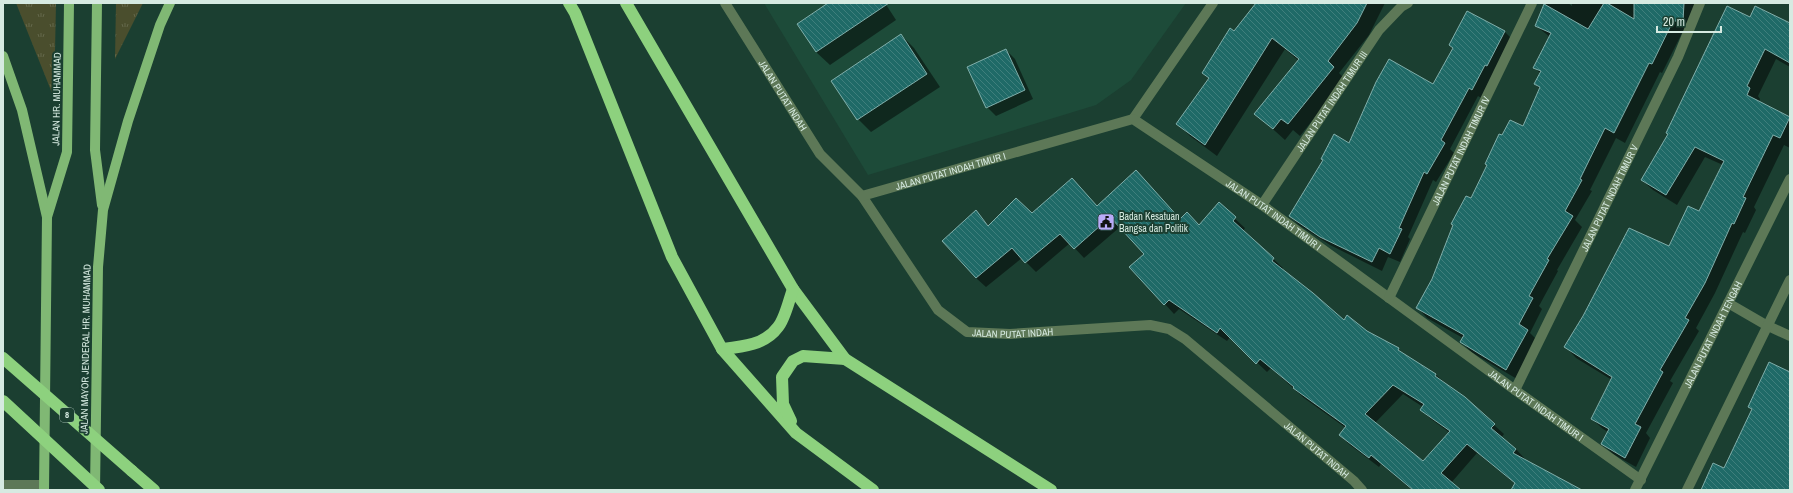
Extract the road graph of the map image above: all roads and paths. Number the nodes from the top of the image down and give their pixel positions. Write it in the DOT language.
graph roads {
  1 [pos="70,3"];
  2 [pos="97,3"];
  3 [pos="170,3"];
  4 [pos="569,3"];
  5 [pos="626,3"];
  6 [pos="725,3"];
  7 [pos="1213,3"];
  8 [pos="1408,3"];
  9 [pos="1532,3"];
  10 [pos="1700,3"];
  11 [pos="3,56"];
  12 [pos="1133,118"];
  13 [pos="1790,179"];
  14 [pos="862,196"];
  15 [pos="1262,205"];
  16 [pos="103,210"];
  17 [pos="47,217"];
  18 [pos="1790,280"];
  19 [pos="793,289"];
  20 [pos="1389,298"];
  21 [pos="1728,303"];
  22 [pos="1766,325"];
  23 [pos="1790,336"];
  24 [pos="722,349"];
  25 [pos="3,358"];
  26 [pos="845,359"];
  27 [pos="1515,390"];
  28 [pos="3,401"];
  29 [pos="796,433"];
  30 [pos="1641,480"];
  31 [pos="3,485"];
  32 [pos="44,488"];
  33 [pos="95,490"];
  34 [pos="99,490"];
  35 [pos="154,490"];
  36 [pos="872,490"];
  37 [pos="1051,490"];
  38 [pos="1362,490"];
  39 [pos="1635,490"];
  40 [pos="1687,490"];
  1 -- 17 [label="main road, JALAN HR. MUHAMMAD"];
  2 -- 16 [label="main road"];
  3 -- 16 [label="main road"];
  4 -- 24 [label="highway"];
  5 -- 19 [label="highway"];
  6 -- 14 [label="street, JALAN PUTAT INDAH"];
  7 -- 12 [label="street"];
  8 -- 15 [label="street, JALAN PUTAT INDAH TIMUR III"];
  9 -- 20 [label="street, JALAN PUTAT INDAH TIMUR IV"];
  10 -- 27 [label="street, JALAN PUTAT INDAH TIMUR V"];
  11 -- 17 [label="main road"];
  12 -- 14 [label="street, JALAN PUTAT INDAH TIMUR I"];
  12 -- 15 [label="street, JALAN PUTAT INDAH TIMUR I"];
  13 -- 21 [label="street, JALAN PUTAT INDAH TENGAH"];
  14 -- 38 [label="street, JALAN PUTAT INDAH"];
  15 -- 20 [label="street, JALAN PUTAT INDAH TIMUR I"];
  16 -- 33 [label="main road, JALAN MAYOR JENDERAL HR. MUHAMMAD"];
  17 -- 32 [label="main road"];
  18 -- 22 [label="street"];
  19 -- 24 [label="highway"];
  19 -- 26 [label="highway"];
  20 -- 27 [label="street, JALAN PUTAT INDAH TIMUR I"];
  21 -- 22 [label="street"];
  21 -- 30 [label="street, JALAN PUTAT INDAH TENGAH"];
  22 -- 23 [label="street"];
  22 -- 40 [label="street"];
  24 -- 29 [label="highway"];
  25 -- 35 [label="highway, 8, bridge"];
  26 -- 29 [label="highway"];
  26 -- 37 [label="highway"];
  27 -- 30 [label="street, JALAN PUTAT INDAH TIMUR I"];
  28 -- 34 [label="highway, bridge"];
  29 -- 36 [label="highway"];
  30 -- 39 [label="street, JALAN PUTAT INDAH TENGAH"];
  31 -- 32 [label="street"];
}
